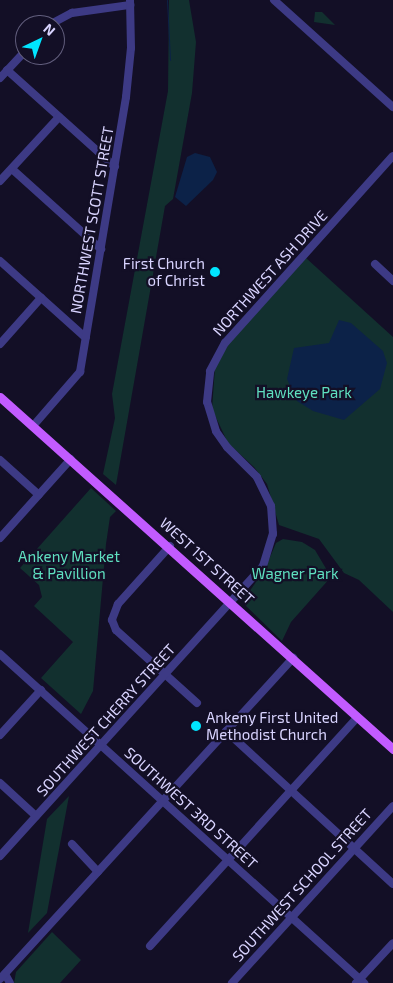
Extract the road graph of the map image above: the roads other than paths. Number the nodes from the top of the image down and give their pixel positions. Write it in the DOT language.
graph roads {
  1 [pos="274,0"];
  2 [pos="130,3"];
  3 [pos="65,18"];
  4 [pos="15,62"];
  5 [pos="7,70"];
  6 [pos="0,78"];
  7 [pos="393,107"];
  8 [pos="59,117"];
  9 [pos="393,156"];
  10 [pos="115,167"];
  11 [pos="12,169"];
  12 [pos="0,182"];
  13 [pos="101,249"];
  14 [pos="0,260"];
  15 [pos="375,264"];
  16 [pos="393,281"];
  17 [pos="41,298"];
  18 [pos="86,338"];
  19 [pos="0,344"];
  20 [pos="0,397"];
  21 [pos="33,426"];
  22 [pos="71,459"];
  23 [pos="0,460"];
  24 [pos="39,496"];
  25 [pos="0,538"];
  26 [pos="170,546"];
  27 [pos="232,602"];
  28 [pos="0,654"];
  29 [pos="293,658"];
  30 [pos="166,675"];
  31 [pos="41,690"];
  32 [pos="194,699"];
  33 [pos="358,717"];
  34 [pos="226,731"];
  35 [pos="0,735"];
  36 [pos="101,746"];
  37 [pos="393,749"];
  38 [pos="0,783"];
  39 [pos="291,791"];
  40 [pos="162,802"];
  41 [pos="393,806"];
  42 [pos="36,816"];
  43 [pos="72,844"];
  44 [pos="355,848"];
  45 [pos="0,856"];
  46 [pos="229,859"];
  47 [pos="98,872"];
  48 [pos="393,884"];
  49 [pos="292,917"];
  50 [pos="393,943"];
  51 [pos="150,946"];
  52 [pos="3,976"];
  53 [pos="360,982"];
  54 [pos="10,983"];
  55 [pos="232,983"];
  1 -- 7 [label="street"];
  2 -- 3 [label="street"];
  2 -- 10 [label="street, NORTHWEST SCOTT STREET"];
  4 -- 5 [label="street"];
  5 -- 6 [label="street"];
  5 -- 8 [label="street"];
  8 -- 10 [label="street"];
  8 -- 11 [label="street"];
  9 -- 27 [label="street, NORTHWEST ASH DRIVE"];
  10 -- 13 [label="street, NORTHWEST SCOTT STREET"];
  11 -- 12 [label="street"];
  11 -- 13 [label="street"];
  13 -- 18 [label="street, NORTHWEST SCOTT STREET"];
  14 -- 17 [label="street"];
  15 -- 16 [label="street"];
  17 -- 18 [label="street"];
  17 -- 19 [label="street"];
  18 -- 21 [label="street, NORTHWEST SCOTT STREET"];
  20 -- 21 [label="main road, WEST 1ST STREET"];
  21 -- 22 [label="main road, WEST 1ST STREET"];
  22 -- 24 [label="street"];
  22 -- 26 [label="main road, WEST 1ST STREET"];
  23 -- 24 [label="street"];
  24 -- 25 [label="street"];
  26 -- 27 [label="main road, WEST 1ST STREET"];
  26 -- 30 [label="street"];
  27 -- 29 [label="main road, WEST 1ST STREET"];
  27 -- 30 [label="street, SOUTHWEST CHERRY STREET"];
  28 -- 31 [label="street, SOUTHWEST 3RD STREET"];
  29 -- 33 [label="main road, WEST 1ST STREET"];
  29 -- 34 [label="street"];
  30 -- 32 [label="street"];
  30 -- 36 [label="street, SOUTHWEST CHERRY STREET"];
  31 -- 35 [label="street"];
  31 -- 36 [label="street, SOUTHWEST 3RD STREET"];
  33 -- 37 [label="main road, WEST 1ST STREET"];
  33 -- 39 [label="street"];
  34 -- 39 [label="street"];
  34 -- 40 [label="street"];
  36 -- 40 [label="street, SOUTHWEST 3RD STREET"];
  36 -- 42 [label="street, SOUTHWEST CHERRY STREET"];
  38 -- 42 [label="street"];
  39 -- 44 [label="street"];
  39 -- 46 [label="street"];
  40 -- 46 [label="street, SOUTHWEST 3RD STREET"];
  40 -- 47 [label="street"];
  41 -- 44 [label="street, SOUTHWEST SCHOOL STREET"];
  42 -- 45 [label="street, SOUTHWEST CHERRY STREET"];
  43 -- 47 [label="street"];
  44 -- 48 [label="street"];
  44 -- 49 [label="street, SOUTHWEST SCHOOL STREET"];
  46 -- 49 [label="street, SOUTHWEST 3RD STREET"];
  46 -- 51 [label="street"];
  47 -- 52 [label="street"];
  49 -- 53 [label="street, SOUTHWEST 3RD STREET"];
  49 -- 55 [label="street, SOUTHWEST SCHOOL STREET"];
  50 -- 53 [label="street"];
  52 -- 54 [label="street"];
}
